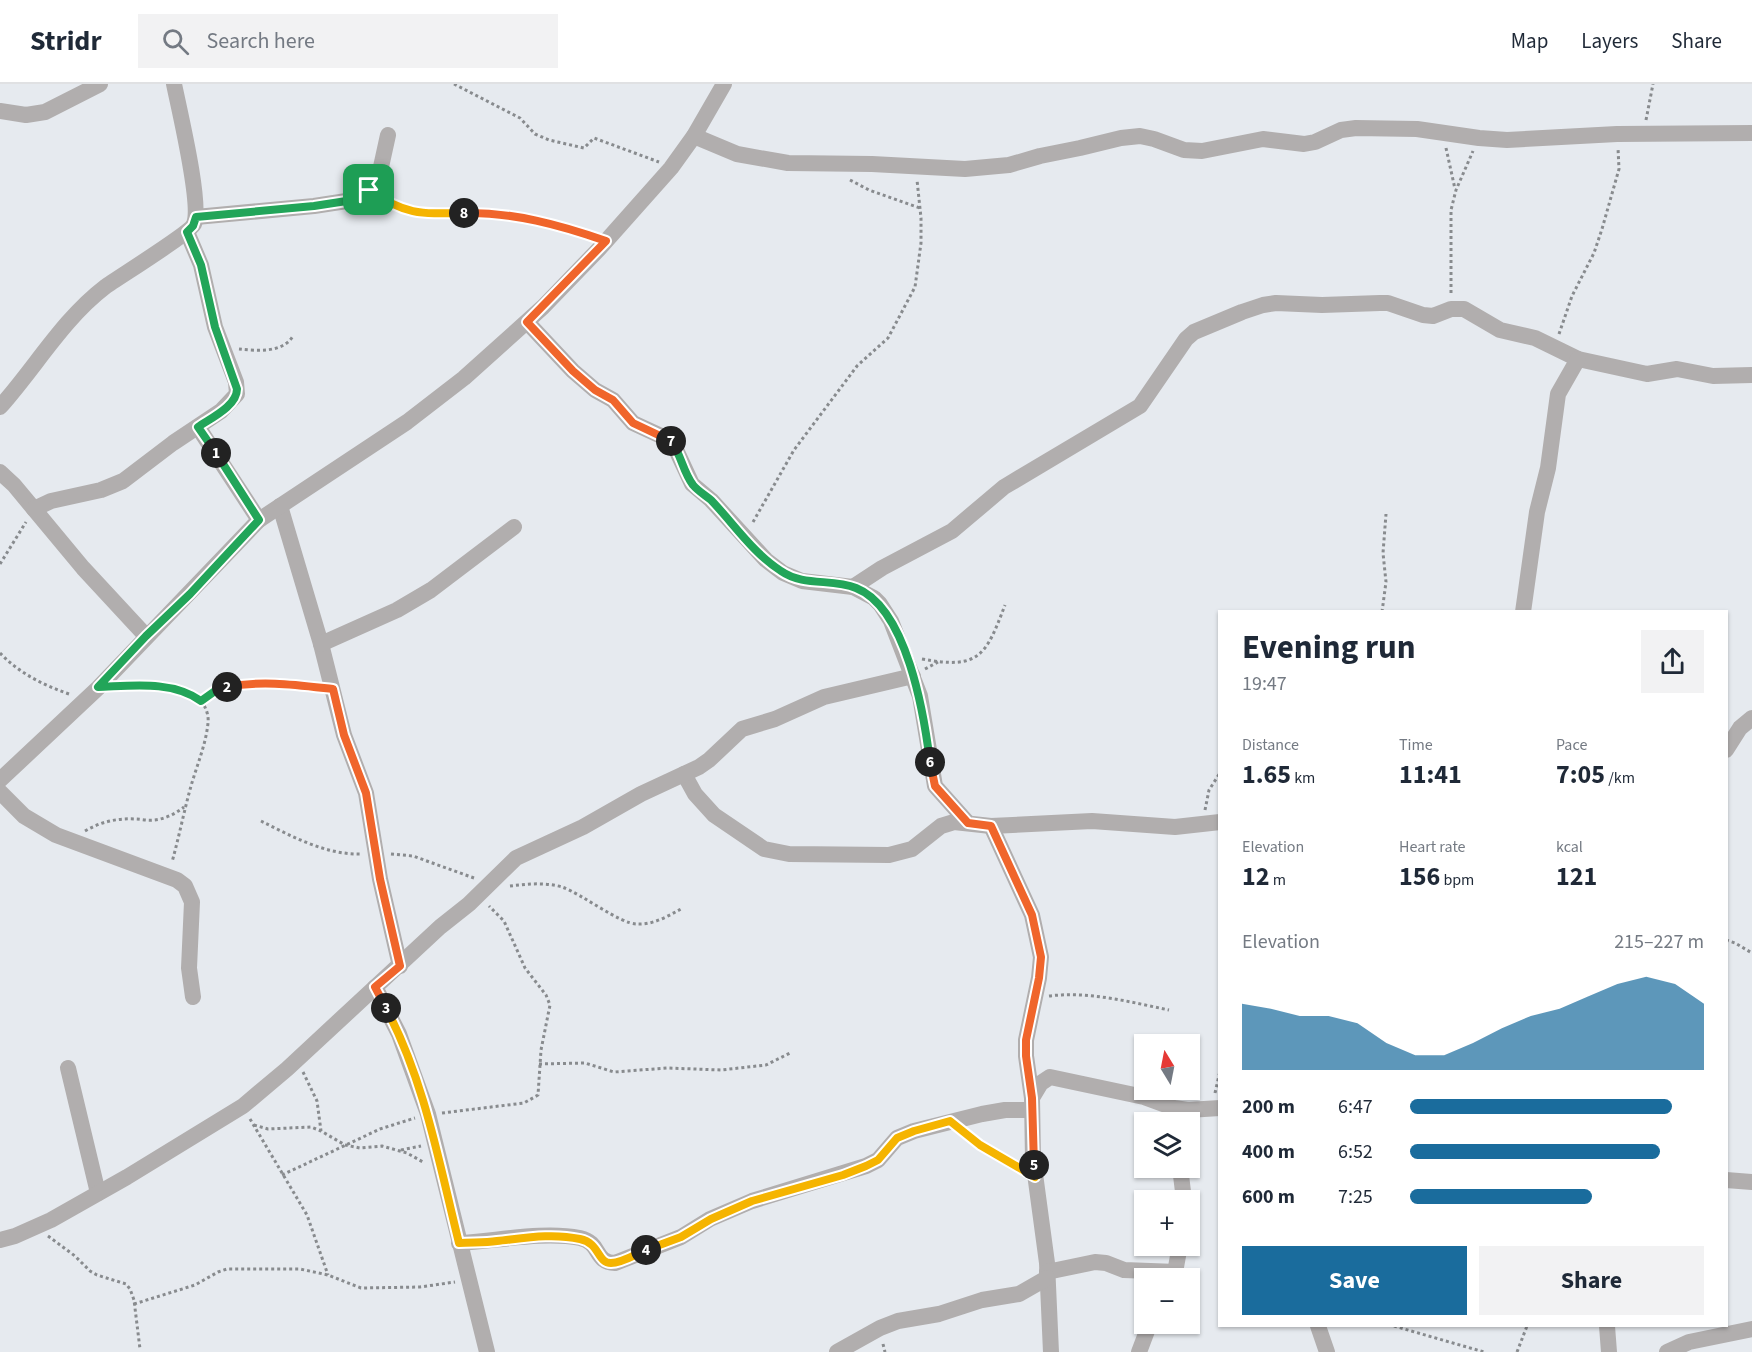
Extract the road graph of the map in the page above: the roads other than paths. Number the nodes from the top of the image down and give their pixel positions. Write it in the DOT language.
graph roads {
  1 [pos="100,84"];
  2 [pos="174,84"];
  3 [pos="724,84"];
  4 [pos="0,111"];
  5 [pos="1752,133"];
  6 [pos="388,135"];
  7 [pos="694,136"];
  8 [pos="196,217"];
  9 [pos="187,232"];
  10 [pos="527,322"];
  11 [pos="1578,360"];
  12 [pos="1752,375"];
  13 [pos="0,407"];
  14 [pos="198,427"];
  15 [pos="0,472"];
  16 [pos="279,506"];
  17 [pos="34,509"];
  18 [pos="259,520"];
  19 [pos="514,527"];
  20 [pos="853,587"];
  21 [pos="1523,610"];
  22 [pos="146,636"];
  23 [pos="321,644"];
  24 [pos="913,676"];
  25 [pos="1752,718"];
  26 [pos="1728,747"];
  27 [pos="684,774"];
  28 [pos="0,780"];
  29 [pos="0,792"];
  30 [pos="968,823"];
  31 [pos="1211,823"];
  32 [pos="991,826"];
  33 [pos="400,966"];
  34 [pos="375,987"];
  35 [pos="193,997"];
  36 [pos="68,1068"];
  37 [pos="1032,1104"];
  38 [pos="1215,1109"];
  39 [pos="1178,1112"];
  40 [pos="1200,1113"];
  41 [pos="1728,1180"];
  42 [pos="1752,1182"];
  43 [pos="98,1193"];
  44 [pos="0,1240"];
  45 [pos="459,1243"];
  46 [pos="1134,1271"];
  47 [pos="1047,1275"];
  48 [pos="1318,1327"];
  49 [pos="1607,1327"];
  50 [pos="1752,1329"];
  51 [pos="1146,1334"];
  52 [pos="487,1352"];
  53 [pos="837,1352"];
  54 [pos="1050,1352"];
  55 [pos="1139,1352"];
  56 [pos="1327,1352"];
  57 [pos="1609,1352"];
  58 [pos="1667,1352"];
  1 -- 4 [label="street"];
  2 -- 8 [label="street"];
  3 -- 7 [label="street"];
  5 -- 7 [label="street"];
  6 -- 8 [label="street"];
  7 -- 10 [label="street"];
  8 -- 9 [label="street"];
  9 -- 13 [label="street"];
  9 -- 14 [label="street"];
  10 -- 16 [label="street"];
  10 -- 20 [label="street"];
  11 -- 12 [label="street"];
  11 -- 20 [label="street"];
  11 -- 21 [label="street"];
  14 -- 17 [label="street"];
  14 -- 18 [label="street"];
  15 -- 17 [label="street"];
  16 -- 18 [label="street"];
  16 -- 23 [label="street"];
  17 -- 22 [label="street"];
  18 -- 22 [label="street"];
  19 -- 23 [label="street"];
  20 -- 24 [label="street"];
  22 -- 28 [label="street"];
  23 -- 33 [label="street"];
  24 -- 27 [label="street"];
  24 -- 30 [label="street"];
  25 -- 26 [label="street"];
  27 -- 30 [label="street"];
  27 -- 33 [label="street"];
  29 -- 35 [label="street"];
  30 -- 32 [label="street"];
  31 -- 32 [label="street"];
  32 -- 37 [label="street"];
  33 -- 34 [label="street"];
  34 -- 43 [label="street"];
  34 -- 45 [label="street"];
  36 -- 43 [label="street"];
  37 -- 39 [label="street"];
  37 -- 45 [label="street"];
  37 -- 47 [label="street"];
  38 -- 40 [label="street"];
  41 -- 42 [label="street"];
  43 -- 44 [label="street"];
  45 -- 52 [label="street"];
  46 -- 47 [label="street"];
  47 -- 53 [label="street"];
  47 -- 54 [label="street"];
  48 -- 56 [label="street"];
  49 -- 57 [label="street"];
  50 -- 58 [label="street"];
  51 -- 55 [label="street"];
}
